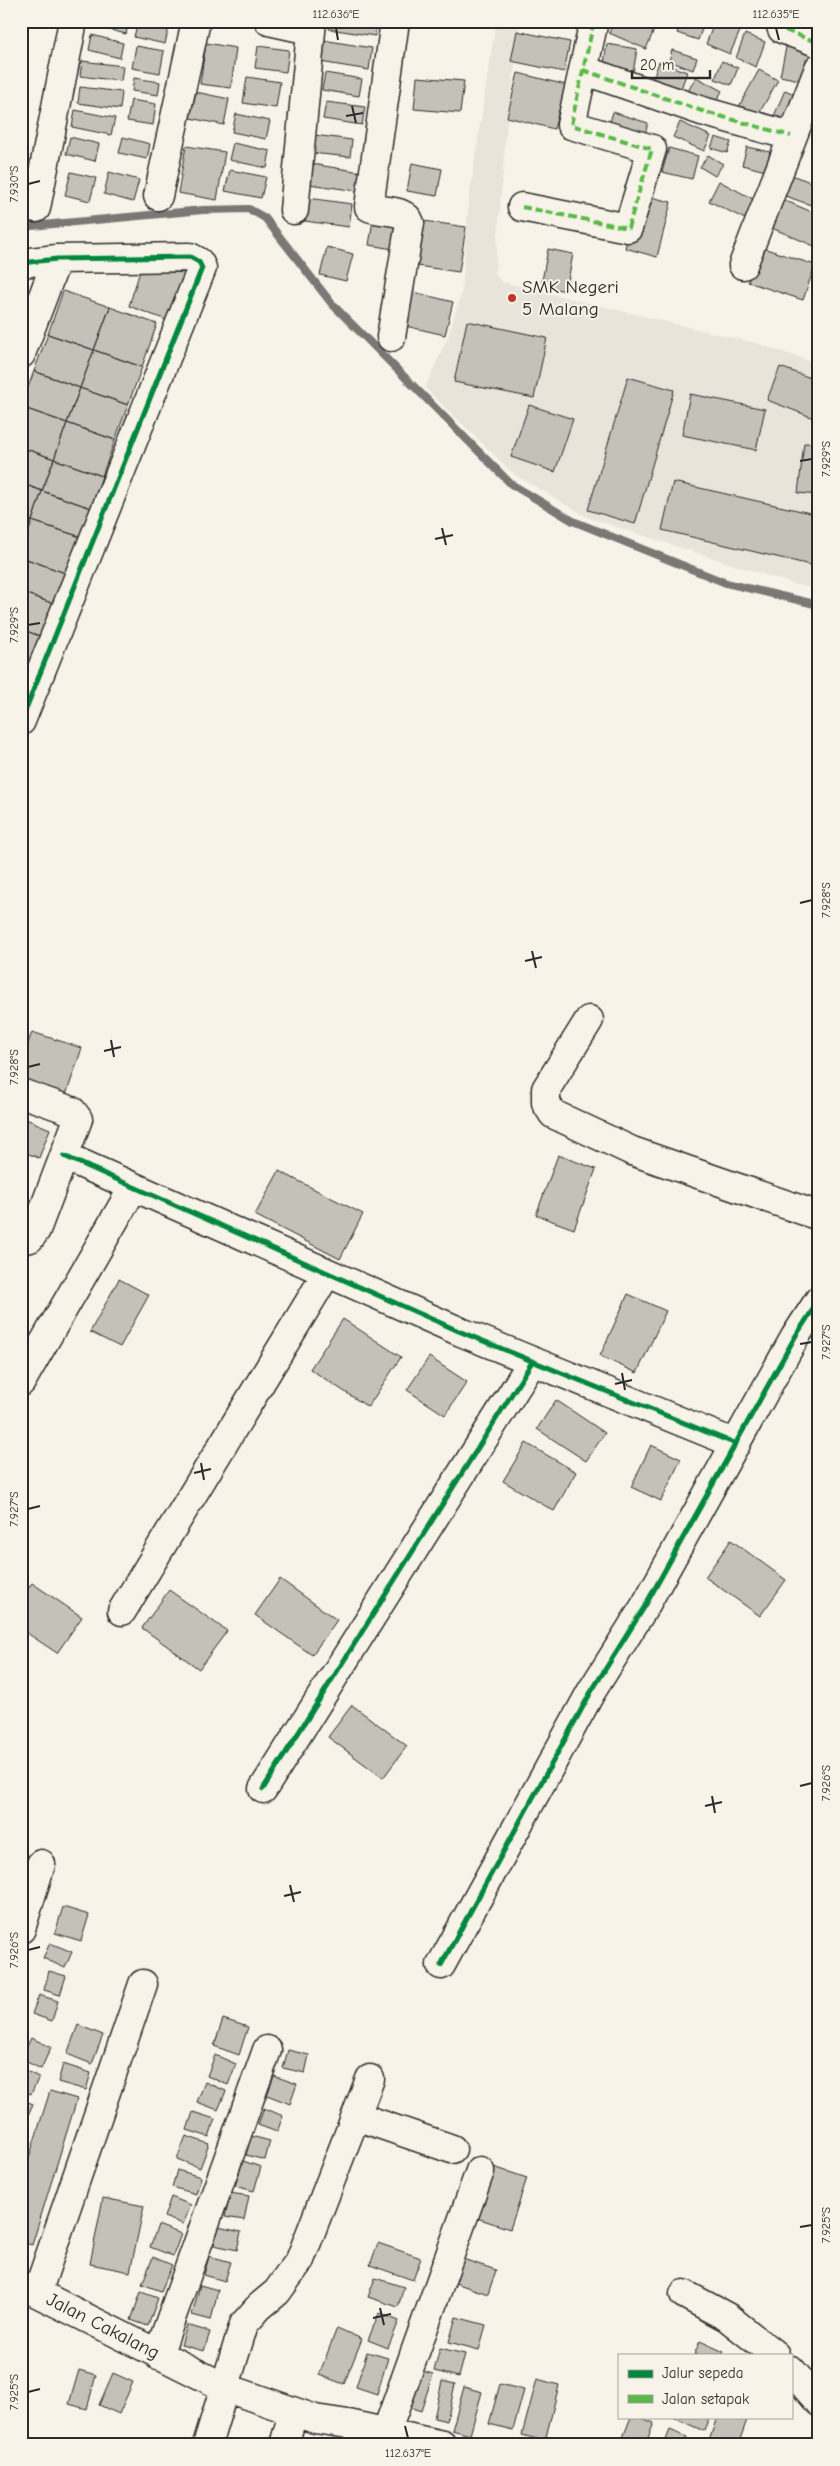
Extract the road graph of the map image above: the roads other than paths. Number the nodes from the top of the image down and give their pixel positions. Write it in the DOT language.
graph roads {
  1 [pos="73,21"];
  2 [pos="196,21"];
  3 [pos="269,21"];
  4 [pos="395,21"];
  5 [pos="594,21"];
  6 [pos="779,21"];
  7 [pos="311,26"];
  8 [pos="819,43"];
  9 [pos="819,68"];
  10 [pos="584,70"];
  11 [pos="791,136"];
  12 [pos="158,196"];
  13 [pos="522,207"];
  14 [pos="36,208"];
  15 [pos="294,210"];
  16 [pos="57,259"];
  17 [pos="21,263"];
  18 [pos="743,265"];
  19 [pos="391,338"];
  20 [pos="21,354"];
  21 [pos="21,721"];
  22 [pos="589,1020"];
  23 [pos="21,1093"];
  24 [pos="64,1156"];
  25 [pos="133,1188"];
  26 [pos="819,1216"];
  27 [pos="21,1240"];
  28 [pos="327,1274"];
  29 [pos="819,1300"];
  30 [pos="532,1362"];
  31 [pos="21,1382"];
  32 [pos="736,1444"];
  33 [pos="122,1611"];
  34 [pos="263,1789"];
  35 [pos="41,1864"];
  36 [pos="21,1929"];
  37 [pos="441,1965"];
  38 [pos="143,1984"];
  39 [pos="267,2050"];
  40 [pos="370,2079"];
  41 [pos="356,2116"];
  42 [pos="452,2149"];
  43 [pos="480,2171"];
  44 [pos="29,2289"];
  45 [pos="684,2294"];
  46 [pos="774,2354"];
  47 [pos="158,2355"];
  48 [pos="792,2371"];
  49 [pos="224,2387"];
  50 [pos="819,2402"];
  51 [pos="293,2413"];
  52 [pos="386,2433"];
  53 [pos="207,2445"];
  54 [pos="284,2445"];
  55 [pos="442,2445"];
  1 -- 14 [label="street"];
  2 -- 12 [label="street"];
  3 -- 7 [label="street"];
  4 -- 19 [label="street"];
  5 -- 10 [label="street"];
  6 -- 8 [label="street"];
  7 -- 15 [label="street"];
  9 -- 11 [label="street"];
  10 -- 11 [label="street"];
  10 -- 13 [label="street"];
  11 -- 18 [label="street"];
  16 -- 17 [label="street"];
  16 -- 20 [label="street"];
  16 -- 21 [label="street"];
  22 -- 26 [label="street"];
  23 -- 24 [label="street"];
  24 -- 25 [label="street"];
  24 -- 27 [label="street"];
  25 -- 28 [label="street"];
  25 -- 31 [label="street"];
  28 -- 30 [label="street"];
  28 -- 33 [label="street"];
  29 -- 32 [label="street"];
  30 -- 32 [label="street"];
  30 -- 34 [label="street"];
  32 -- 37 [label="street"];
  35 -- 36 [label="street"];
  38 -- 44 [label="street"];
  39 -- 47 [label="street"];
  40 -- 41 [label="street"];
  41 -- 42 [label="street"];
  41 -- 49 [label="street"];
  43 -- 52 [label="street"];
  44 -- 47 [label="street, Jalan Cakalang"];
  45 -- 46 [label="street"];
  47 -- 49 [label="street, Jalan Cakalang"];
  48 -- 50 [label="street"];
  49 -- 51 [label="street, Jalan Cakalang"];
  49 -- 53 [label="street"];
  51 -- 52 [label="street, Jalan Cakalang"];
  51 -- 54 [label="street"];
  52 -- 55 [label="street, Jalan Cakalang"];
}
